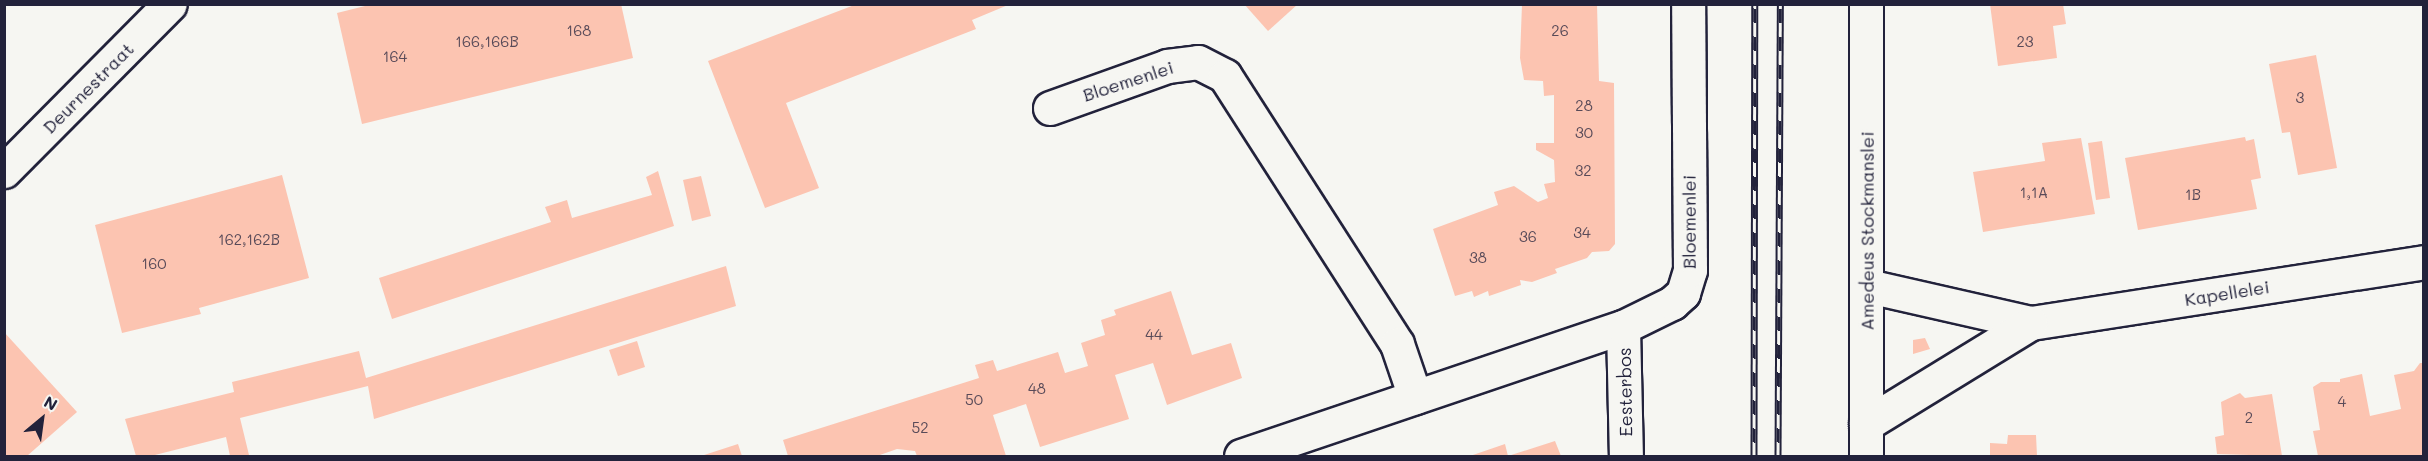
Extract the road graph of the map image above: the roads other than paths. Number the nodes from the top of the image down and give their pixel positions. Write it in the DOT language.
graph roads {
  1 [pos="170,4"];
  2 [pos="1688,4"];
  3 [pos="1866,4"];
  4 [pos="1050,108"];
  5 [pos="4,171"];
  6 [pos="2424,262"];
  7 [pos="1868,286"];
  8 [pos="2031,323"];
  9 [pos="1623,327"];
  10 [pos="1415,397"];
  11 [pos="1866,424"];
  12 [pos="1241,456"];
  13 [pos="1626,456"];
  14 [pos="1866,456"];
  1 -- 5 [label="street, Deurnestraat"];
  2 -- 9 [label="street, Bloemenlei"];
  3 -- 7 [label="street, Amedeus Stockmanslei"];
  4 -- 10 [label="street, Bloemenlei"];
  6 -- 8 [label="street, Kapellelei"];
  7 -- 8 [label="street, Kapellelei"];
  7 -- 11 [label="street, Amedeus Stockmanslei"];
  8 -- 11 [label="street, Kapellelei"];
  9 -- 10 [label="street, Bloemenlei"];
  9 -- 13 [label="street, Eesterbos"];
  10 -- 12 [label="street, Bloemenlei"];
  11 -- 14 [label="street, Amedeus Stockmanslei"];
}
